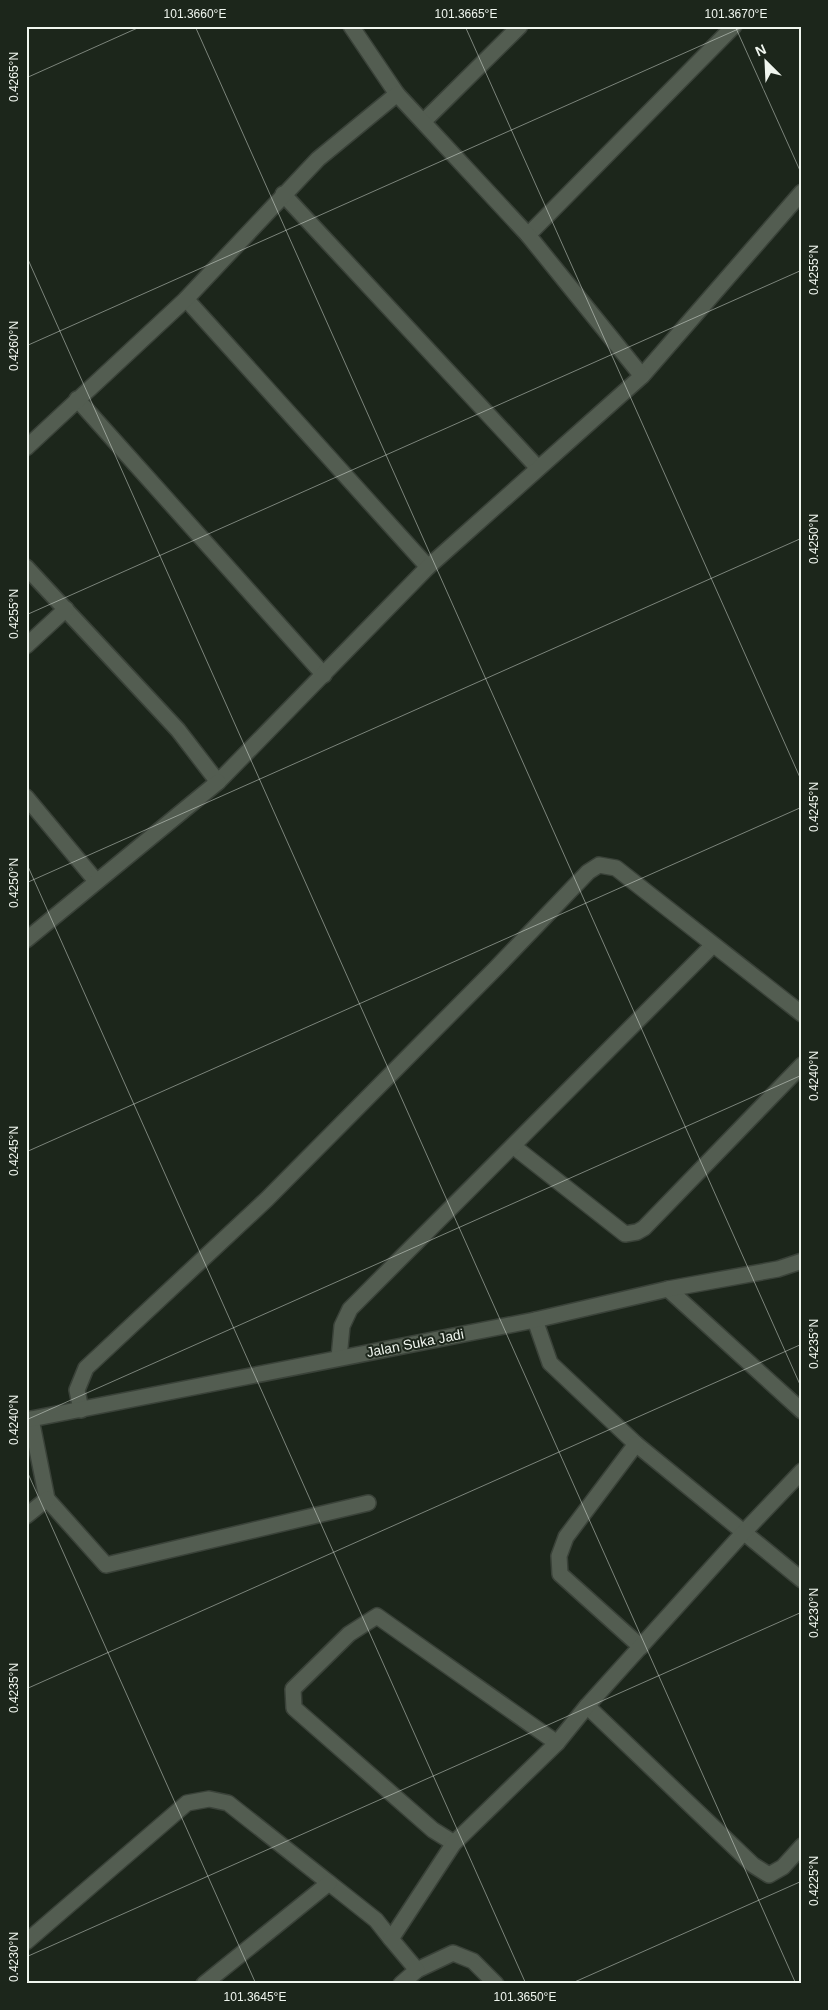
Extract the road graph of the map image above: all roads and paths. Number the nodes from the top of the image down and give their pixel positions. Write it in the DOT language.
graph roads {
  1 [pos="350,26"];
  2 [pos="520,26"];
  3 [pos="734,26"];
  4 [pos="397,94"];
  5 [pos="424,121"];
  6 [pos="802,192"];
  7 [pos="283,194"];
  8 [pos="528,236"];
  9 [pos="186,299"];
  10 [pos="642,376"];
  11 [pos="78,399"];
  12 [pos="26,448"];
  13 [pos="538,468"];
  14 [pos="26,567"];
  15 [pos="428,567"];
  16 [pos="66,609"];
  17 [pos="26,646"];
  18 [pos="324,675"];
  19 [pos="218,782"];
  20 [pos="26,797"];
  21 [pos="96,881"];
  22 [pos="26,940"];
  23 [pos="713,945"];
  24 [pos="802,1014"];
  25 [pos="802,1065"];
  26 [pos="513,1146"];
  27 [pos="802,1261"];
  28 [pos="668,1290"];
  29 [pos="535,1320"];
  30 [pos="339,1358"];
  31 [pos="81,1410"];
  32 [pos="802,1411"];
  33 [pos="29,1419"];
  34 [pos="636,1444"];
  35 [pos="802,1471"];
  36 [pos="47,1499"];
  37 [pos="368,1503"];
  38 [pos="26,1516"];
  39 [pos="744,1532"];
  40 [pos="802,1580"];
  41 [pos="641,1647"];
  42 [pos="587,1706"];
  43 [pos="557,1744"];
  44 [pos="454,1843"];
  45 [pos="802,1846"];
  46 [pos="329,1883"];
  47 [pos="391,1939"];
  48 [pos="26,1942"];
  49 [pos="417,1970"];
  50 [pos="204,1984"];
  51 [pos="401,1984"];
  52 [pos="496,1984"];
  1 -- 4 [label="street"];
  2 -- 5 [label="street"];
  3 -- 8 [label="street"];
  4 -- 5 [label="street"];
  4 -- 7 [label="street"];
  5 -- 8 [label="street"];
  6 -- 10 [label="street"];
  7 -- 9 [label="street"];
  7 -- 13 [label="street"];
  8 -- 10 [label="street"];
  9 -- 11 [label="street"];
  9 -- 15 [label="street"];
  10 -- 13 [label="street"];
  11 -- 12 [label="street"];
  11 -- 18 [label="street"];
  13 -- 15 [label="street"];
  14 -- 16 [label="street"];
  15 -- 18 [label="street"];
  16 -- 17 [label="street"];
  16 -- 19 [label="street"];
  18 -- 19 [label="street"];
  19 -- 21 [label="street"];
  20 -- 21 [label="street"];
  21 -- 22 [label="street"];
  23 -- 24 [label="street"];
  23 -- 26 [label="street"];
  23 -- 31 [label="street"];
  25 -- 26 [label="street"];
  26 -- 30 [label="street"];
  27 -- 28 [label="street, Jalan Suka Jadi"];
  28 -- 29 [label="street, Jalan Suka Jadi"];
  28 -- 32 [label="street"];
  29 -- 30 [label="street, Jalan Suka Jadi"];
  29 -- 34 [label="street"];
  30 -- 31 [label="street, Jalan Suka Jadi"];
  31 -- 33 [label="street, Jalan Suka Jadi"];
  33 -- 36 [label="street"];
  34 -- 39 [label="street"];
  34 -- 41 [label="street"];
  35 -- 39 [label="street"];
  36 -- 37 [label="street"];
  36 -- 38 [label="street"];
  39 -- 40 [label="street"];
  39 -- 41 [label="street"];
  41 -- 42 [label="street"];
  42 -- 43 [label="street"];
  42 -- 45 [label="street"];
  43 -- 44 [label="street"];
  43 -- 44 [label="street"];
  44 -- 47 [label="street"];
  46 -- 47 [label="street"];
  46 -- 48 [label="street"];
  46 -- 50 [label="street"];
  47 -- 49 [label="street"];
  49 -- 51 [label="street"];
  49 -- 52 [label="street"];
}
